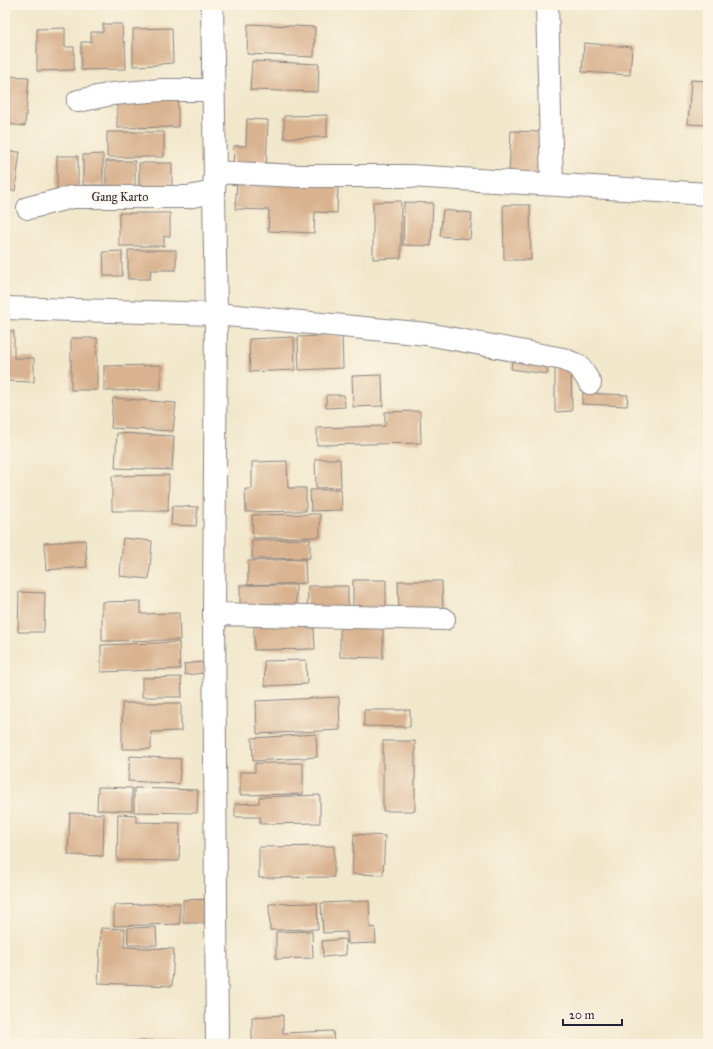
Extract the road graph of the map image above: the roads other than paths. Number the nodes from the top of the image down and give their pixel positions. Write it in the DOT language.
graph roads {
  1 [pos="212,5"];
  2 [pos="547,5"];
  3 [pos="213,90"];
  4 [pos="78,101"];
  5 [pos="215,182"];
  6 [pos="552,184"];
  7 [pos="708,194"];
  8 [pos="28,208"];
  9 [pos="5,308"];
  10 [pos="216,314"];
  11 [pos="590,383"];
  12 [pos="214,614"];
  13 [pos="444,619"];
  14 [pos="217,1044"];
  1 -- 3 [label="street"];
  2 -- 6 [label="street"];
  3 -- 4 [label="street"];
  3 -- 5 [label="street"];
  5 -- 6 [label="street, Gang Karto"];
  5 -- 8 [label="street, Gang Karto"];
  5 -- 10 [label="street"];
  6 -- 7 [label="street, Gang Karto"];
  9 -- 10 [label="street"];
  10 -- 11 [label="street"];
  10 -- 12 [label="street"];
  12 -- 13 [label="street"];
  12 -- 14 [label="street"];
}
